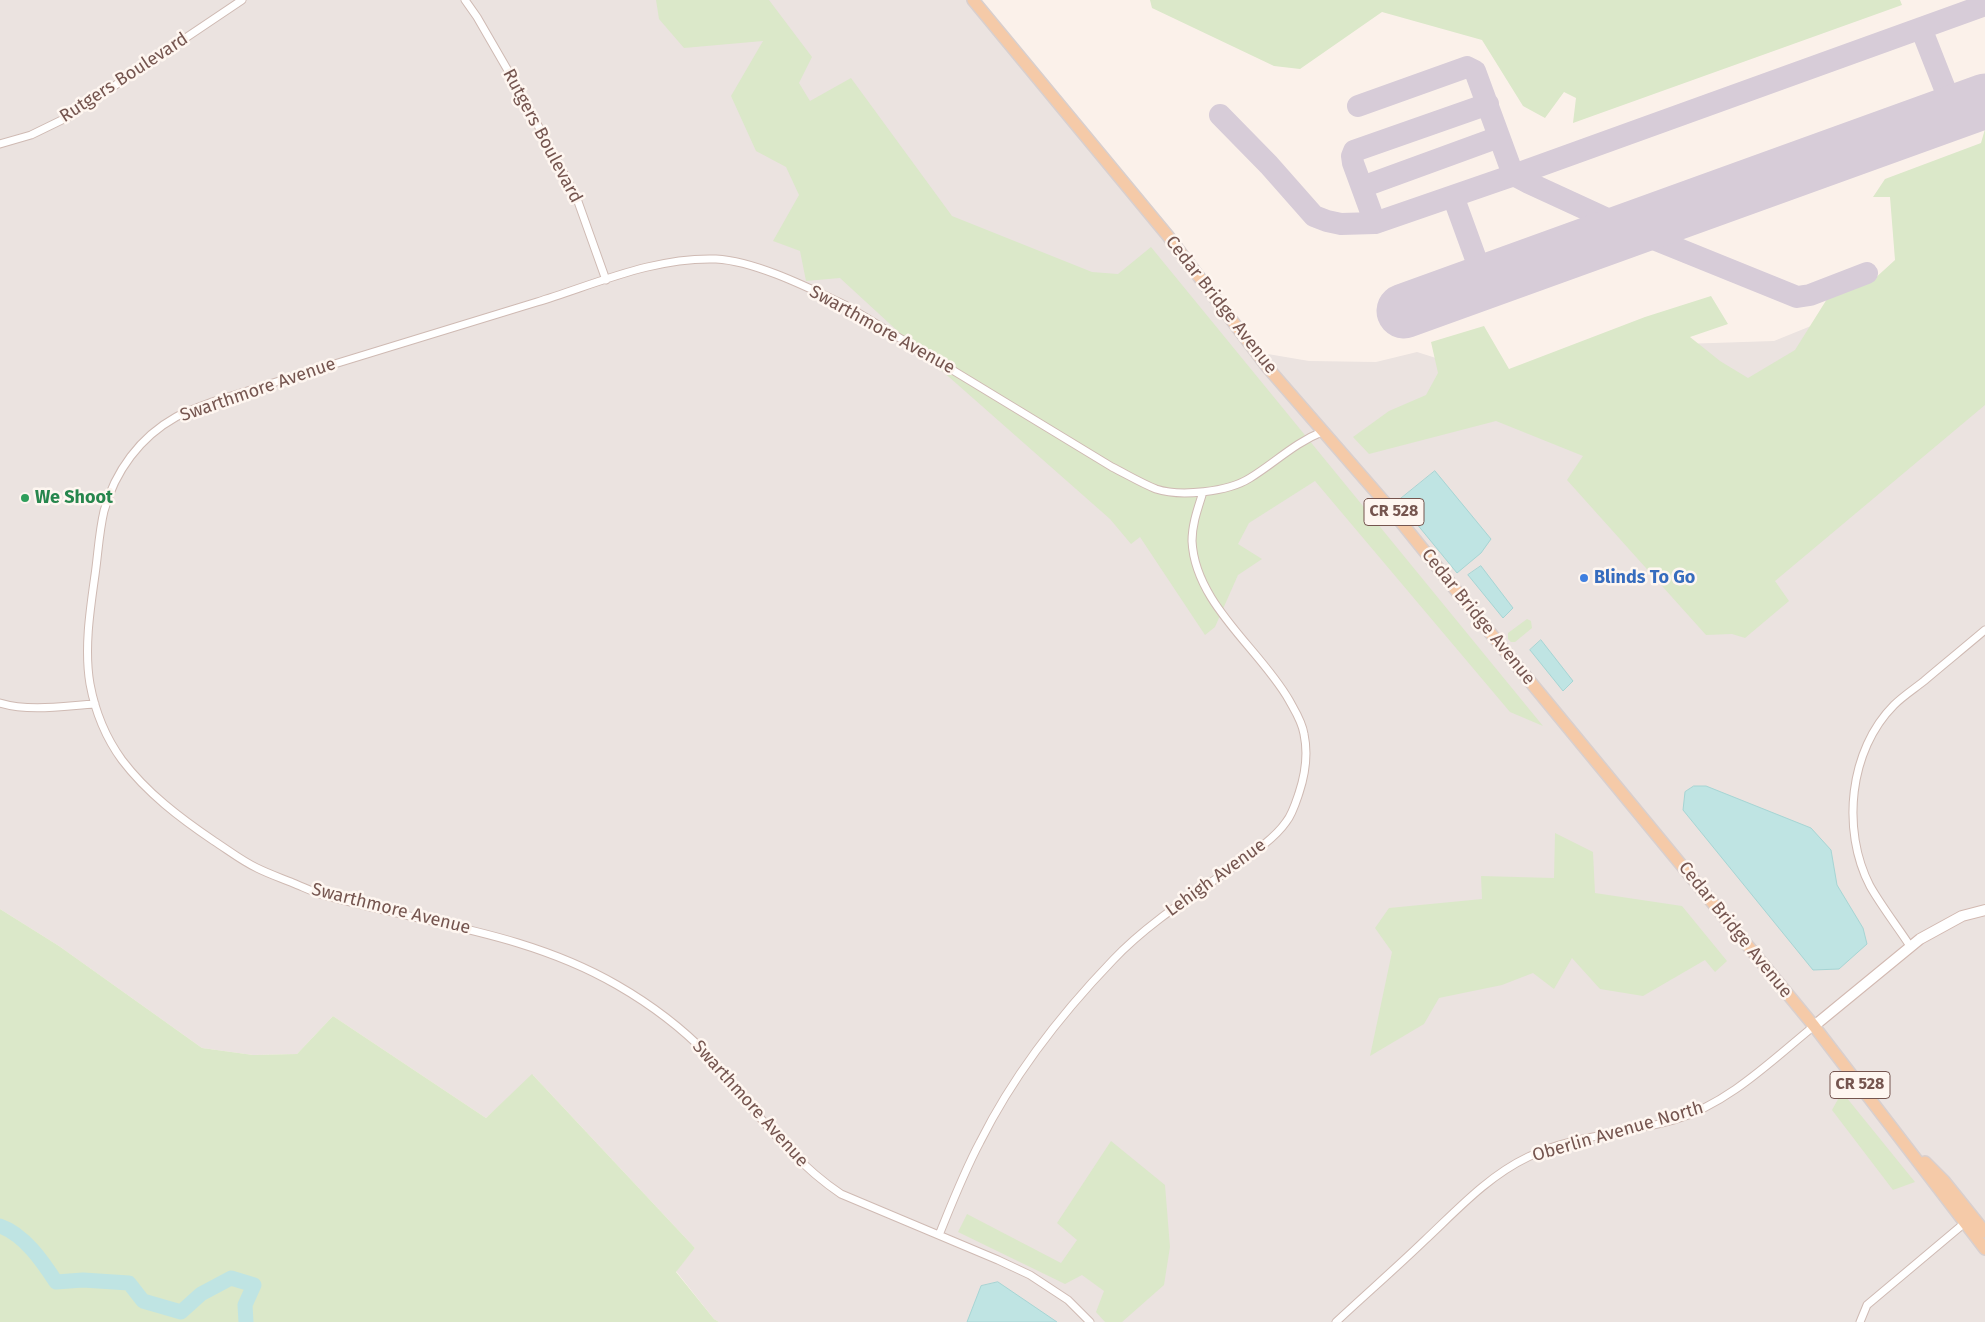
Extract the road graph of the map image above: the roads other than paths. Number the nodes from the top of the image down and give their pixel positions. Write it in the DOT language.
graph roads {
  1 [pos="242,0"];
  2 [pos="465,0"];
  3 [pos="973,0"];
  4 [pos="0,144"];
  5 [pos="606,280"];
  6 [pos="1324,431"];
  7 [pos="1202,492"];
  8 [pos="1985,630"];
  9 [pos="0,702"];
  10 [pos="95,704"];
  11 [pos="1985,910"];
  12 [pos="1910,946"];
  13 [pos="1814,1026"];
  14 [pos="1969,1220"];
  15 [pos="1985,1232"];
  16 [pos="939,1235"];
  17 [pos="1985,1249"];
  18 [pos="1090,1322"];
  19 [pos="1336,1322"];
  20 [pos="1860,1322"];
  1 -- 4 [label="street, Rutgers Boulevard"];
  2 -- 5 [label="street, Rutgers Boulevard"];
  3 -- 6 [label="main road, Cedar Bridge Avenue / CR 528"];
  5 -- 7 [label="street, Swarthmore Avenue"];
  5 -- 10 [label="street, Swarthmore Avenue"];
  6 -- 7 [label="street, Swarthmore Avenue"];
  6 -- 13 [label="main road, Cedar Bridge Avenue / CR 528"];
  7 -- 16 [label="street, Lehigh Avenue"];
  8 -- 12 [label="street"];
  9 -- 10 [label="street"];
  10 -- 16 [label="street, Swarthmore Avenue"];
  11 -- 12 [label="street"];
  12 -- 13 [label="street"];
  13 -- 14 [label="main road, Cedar Bridge Avenue / CR 528"];
  13 -- 19 [label="street, Oberlin Avenue North"];
  14 -- 15 [label="main road, Cedar Bridge Avenue / CR 528"];
  14 -- 17 [label="main road, Cedar Bridge Avenue / CR 528"];
  14 -- 20 [label="street"];
  16 -- 18 [label="street, Swarthmore Avenue"];
}
